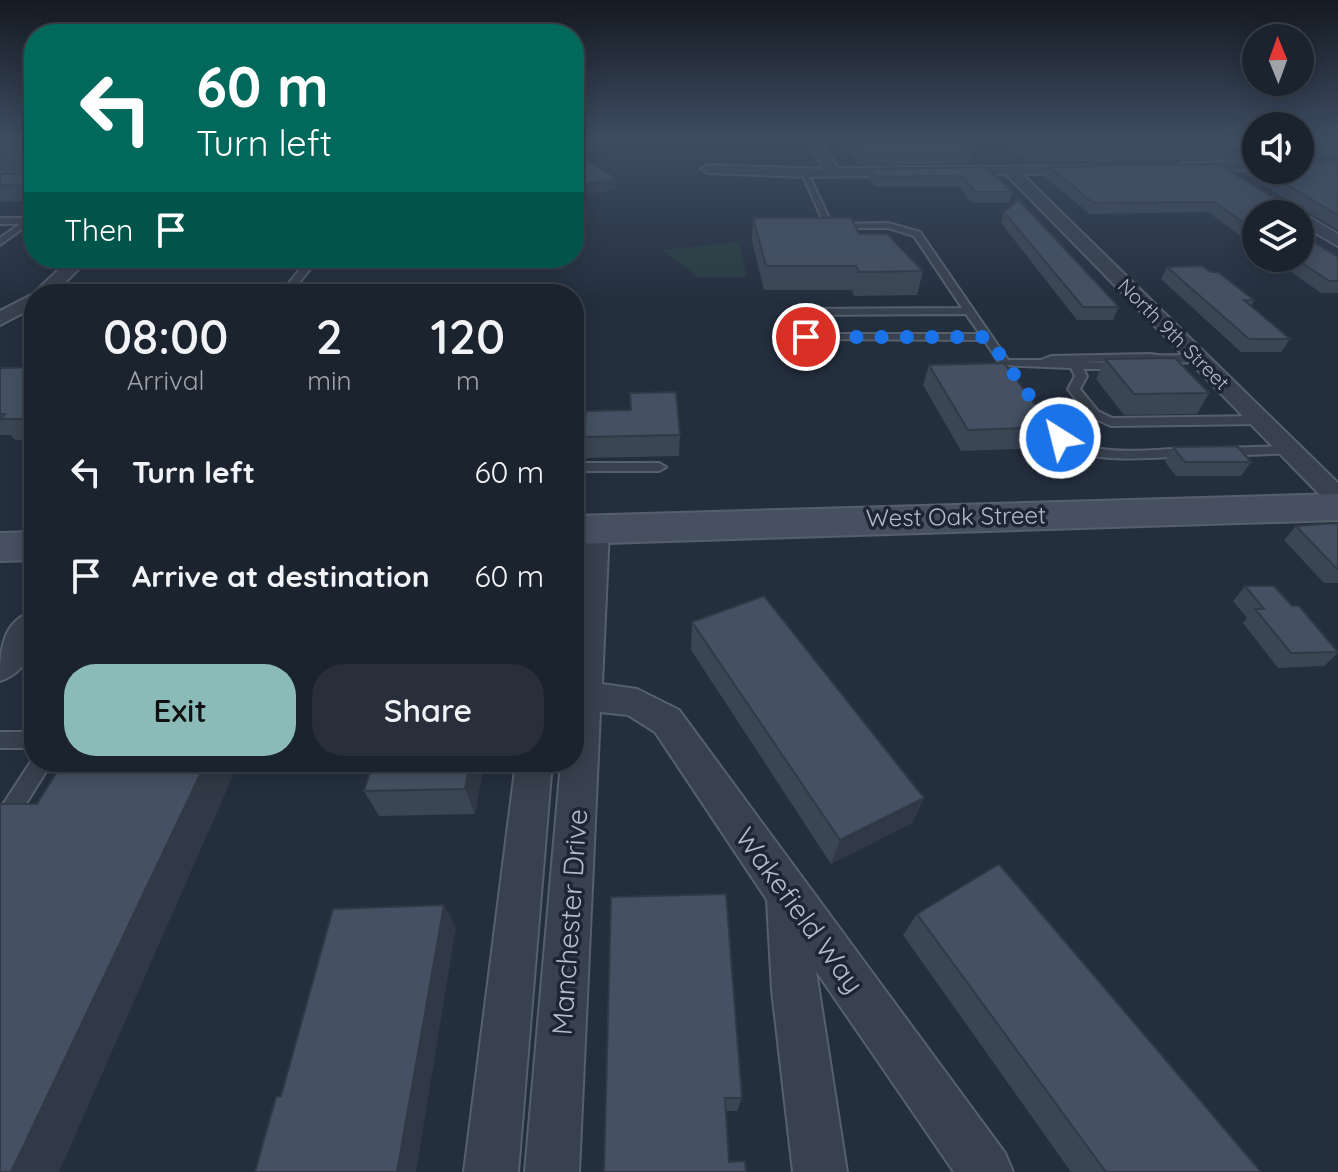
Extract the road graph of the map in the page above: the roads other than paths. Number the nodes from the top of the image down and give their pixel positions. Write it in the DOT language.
graph roads {
  1 [pos="813,193"];
  2 [pos="1033,193"];
  3 [pos="0,221"];
  4 [pos="24,221"];
  5 [pos="24,225"];
  6 [pos="829,226"];
  7 [pos="1314,226"];
  8 [pos="816,227"];
  9 [pos="1338,241"];
  10 [pos="0,242"];
  11 [pos="70,268"];
  12 [pos="306,268"];
  13 [pos="53,284"];
  14 [pos="293,284"];
  15 [pos="24,305"];
  16 [pos="969,311"];
  17 [pos="0,319"];
  18 [pos="987,337"];
  19 [pos="1198,359"];
  20 [pos="1162,360"];
  21 [pos="1005,363"];
  22 [pos="1045,363"];
  23 [pos="1076,366"];
  24 [pos="1014,376"];
  25 [pos="1032,401"];
  26 [pos="1260,420"];
  27 [pos="1291,450"];
  28 [pos="584,467"];
  29 [pos="659,467"];
  30 [pos="1338,498"];
  31 [pos="1338,507"];
  32 [pos="585,529"];
  33 [pos="24,546"];
  34 [pos="0,547"];
  35 [pos="584,698"];
  36 [pos="0,740"];
  37 [pos="24,740"];
  38 [pos="36,772"];
  39 [pos="533,772"];
  40 [pos="579,772"];
  41 [pos="0,827"];
  42 [pos="788,897"];
  43 [pos="491,1172"];
  44 [pos="552,1172"];
  45 [pos="820,1172"];
  46 [pos="986,1172"];
  1 -- 6 [label="lane"];
  2 -- 19 [label="street, North 9th Street"];
  3 -- 4 [label="lane"];
  5 -- 10 [label="lane"];
  6 -- 8 [label="lane"];
  6 -- 16 [label="lane"];
  7 -- 9 [label="street"];
  11 -- 13 [label="street"];
  12 -- 14 [label="lane"];
  15 -- 17 [label="street"];
  16 -- 18 [label="lane"];
  16 -- 18 [label="lane"];
  18 -- 21 [label="lane"];
  19 -- 20 [label="lane"];
  19 -- 26 [label="street, North 9th Street"];
  20 -- 22 [label="lane"];
  20 -- 23 [label="lane"];
  21 -- 22 [label="lane"];
  21 -- 24 [label="lane"];
  22 -- 23 [label="lane"];
  23 -- 26 [label="lane"];
  25 -- 27 [label="lane"];
  26 -- 27 [label="street, North 9th Street"];
  27 -- 30 [label="street, North 9th Street"];
  28 -- 29 [label="lane"];
  31 -- 32 [label="main road, West Oak Street"];
  32 -- 35 [label="street, Manchester Drive"];
  33 -- 34 [label="main road"];
  35 -- 42 [label="street, Wakefield Way"];
  36 -- 37 [label="lane"];
  38 -- 41 [label="lane"];
  39 -- 43 [label="street, Manchester Drive"];
  40 -- 44 [label="street, Manchester Drive"];
  42 -- 45 [label="street"];
  42 -- 46 [label="street, Wakefield Way"];
}
